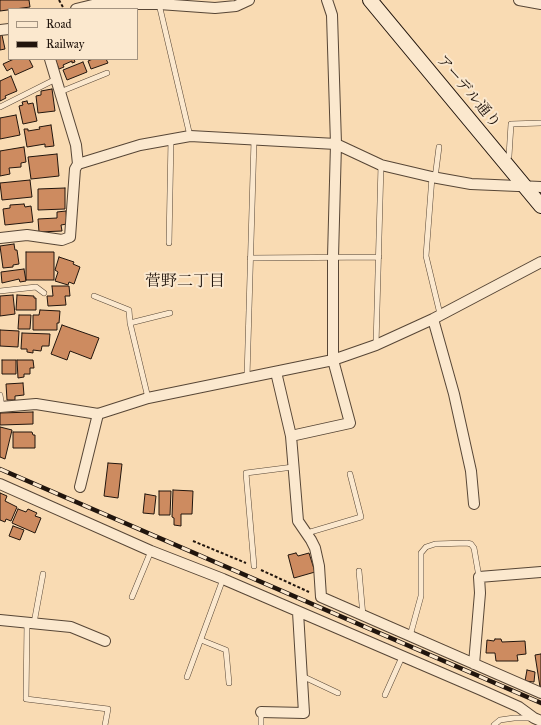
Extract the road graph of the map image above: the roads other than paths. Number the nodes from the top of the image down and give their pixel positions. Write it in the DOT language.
graph roads {
  1 [pos="248,0"];
  2 [pos="327,0"];
  3 [pos="370,0"];
  4 [pos="519,0"];
  5 [pos="164,3"];
  6 [pos="539,3"];
  7 [pos="80,8"];
  8 [pos="50,60"];
  9 [pos="107,73"];
  10 [pos="56,79"];
  11 [pos="60,92"];
  12 [pos="0,107"];
  13 [pos="541,123"];
  14 [pos="190,136"];
  15 [pos="171,139"];
  16 [pos="254,140"];
  17 [pos="336,144"];
  18 [pos="439,147"];
  19 [pos="503,161"];
  20 [pos="78,164"];
  21 [pos="381,165"];
  22 [pos="434,178"];
  23 [pos="524,186"];
  24 [pos="541,187"];
  25 [pos="541,206"];
  26 [pos="0,238"];
  27 [pos="169,243"];
  28 [pos="333,257"];
  29 [pos="379,257"];
  30 [pos="250,258"];
  31 [pos="541,262"];
  32 [pos="0,291"];
  33 [pos="44,293"];
  34 [pos="94,296"];
  35 [pos="170,313"];
  36 [pos="436,316"];
  37 [pos="130,323"];
  38 [pos="376,345"];
  39 [pos="333,360"];
  40 [pos="276,372"];
  41 [pos="247,377"];
  42 [pos="0,395"];
  43 [pos="148,398"];
  44 [pos="1,407"];
  45 [pos="98,414"];
  46 [pos="290,436"];
  47 [pos="293,467"];
  48 [pos="350,474"];
  49 [pos="0,484"];
  50 [pos="80,487"];
  51 [pos="474,504"];
  52 [pos="307,533"];
  53 [pos="151,551"];
  54 [pos="254,566"];
  55 [pos="359,571"];
  56 [pos="541,572"];
  57 [pos="43,574"];
  58 [pos="479,577"];
  59 [pos="223,579"];
  60 [pos="132,597"];
  61 [pos="298,612"];
  62 [pos="364,617"];
  63 [pos="0,620"];
  64 [pos="30,623"];
  65 [pos="410,637"];
  66 [pos="201,640"];
  67 [pos="105,641"];
  68 [pos="402,656"];
  69 [pos="474,664"];
  70 [pos="302,676"];
  71 [pos="186,677"];
  72 [pos="229,683"];
  73 [pos="338,693"];
  74 [pos="541,693"];
  75 [pos="385,695"];
  76 [pos="261,712"];
  77 [pos="537,719"];
  78 [pos="105,725"];
  79 [pos="261,725"];
  80 [pos="494,725"];
  1 -- 5 [label="street"];
  2 -- 17 [label="street"];
  3 -- 19 [label="street, アーデル通り"];
  4 -- 6 [label="street"];
  5 -- 7 [label="street"];
  5 -- 14 [label="lane"];
  8 -- 10 [label="street"];
  9 -- 11 [label="lane"];
  10 -- 11 [label="street"];
  10 -- 12 [label="lane"];
  11 -- 20 [label="street"];
  13 -- 19 [label="lane"];
  14 -- 15 [label="street"];
  14 -- 16 [label="street"];
  15 -- 20 [label="street"];
  15 -- 27 [label="lane"];
  16 -- 17 [label="street"];
  16 -- 30 [label="lane"];
  17 -- 21 [label="street"];
  17 -- 28 [label="street"];
  18 -- 22 [label="lane"];
  19 -- 23 [label="street, アーデル通り"];
  20 -- 26 [label="street"];
  21 -- 22 [label="street"];
  21 -- 29 [label="lane"];
  22 -- 23 [label="street"];
  22 -- 36 [label="lane"];
  23 -- 24 [label="street"];
  23 -- 25 [label="street, アーデル通り"];
  28 -- 29 [label="lane"];
  28 -- 30 [label="lane"];
  28 -- 39 [label="street"];
  29 -- 38 [label="lane"];
  30 -- 41 [label="lane"];
  31 -- 36 [label="street"];
  32 -- 33 [label="lane"];
  34 -- 37 [label="lane"];
  35 -- 37 [label="lane"];
  36 -- 38 [label="street"];
  36 -- 51 [label="street"];
  37 -- 43 [label="lane"];
  38 -- 39 [label="street"];
  39 -- 40 [label="street"];
  39 -- 46 [label="street"];
  40 -- 41 [label="street"];
  40 -- 46 [label="street"];
  41 -- 43 [label="street"];
  42 -- 44 [label="lane"];
  43 -- 45 [label="street"];
  44 -- 45 [label="street"];
  45 -- 50 [label="street"];
  46 -- 47 [label="street"];
  47 -- 52 [label="street"];
  47 -- 54 [label="lane"];
  48 -- 52 [label="lane"];
  49 -- 53 [label="street"];
  52 -- 62 [label="street"];
  53 -- 59 [label="street"];
  53 -- 60 [label="lane"];
  55 -- 62 [label="lane"];
  56 -- 58 [label="street"];
  57 -- 64 [label="lane"];
  58 -- 65 [label="lane"];
  58 -- 69 [label="street"];
  59 -- 61 [label="street"];
  59 -- 66 [label="lane"];
  61 -- 68 [label="street"];
  61 -- 70 [label="street"];
  62 -- 65 [label="street"];
  63 -- 64 [label="street"];
  64 -- 67 [label="street"];
  64 -- 78 [label="lane"];
  65 -- 69 [label="street"];
  66 -- 71 [label="lane"];
  66 -- 72 [label="lane"];
  68 -- 75 [label="lane"];
  68 -- 77 [label="street"];
  69 -- 74 [label="street"];
  70 -- 73 [label="lane"];
  70 -- 76 [label="street"];
  76 -- 79 [label="lane"];
  77 -- 80 [label="lane"];
}
